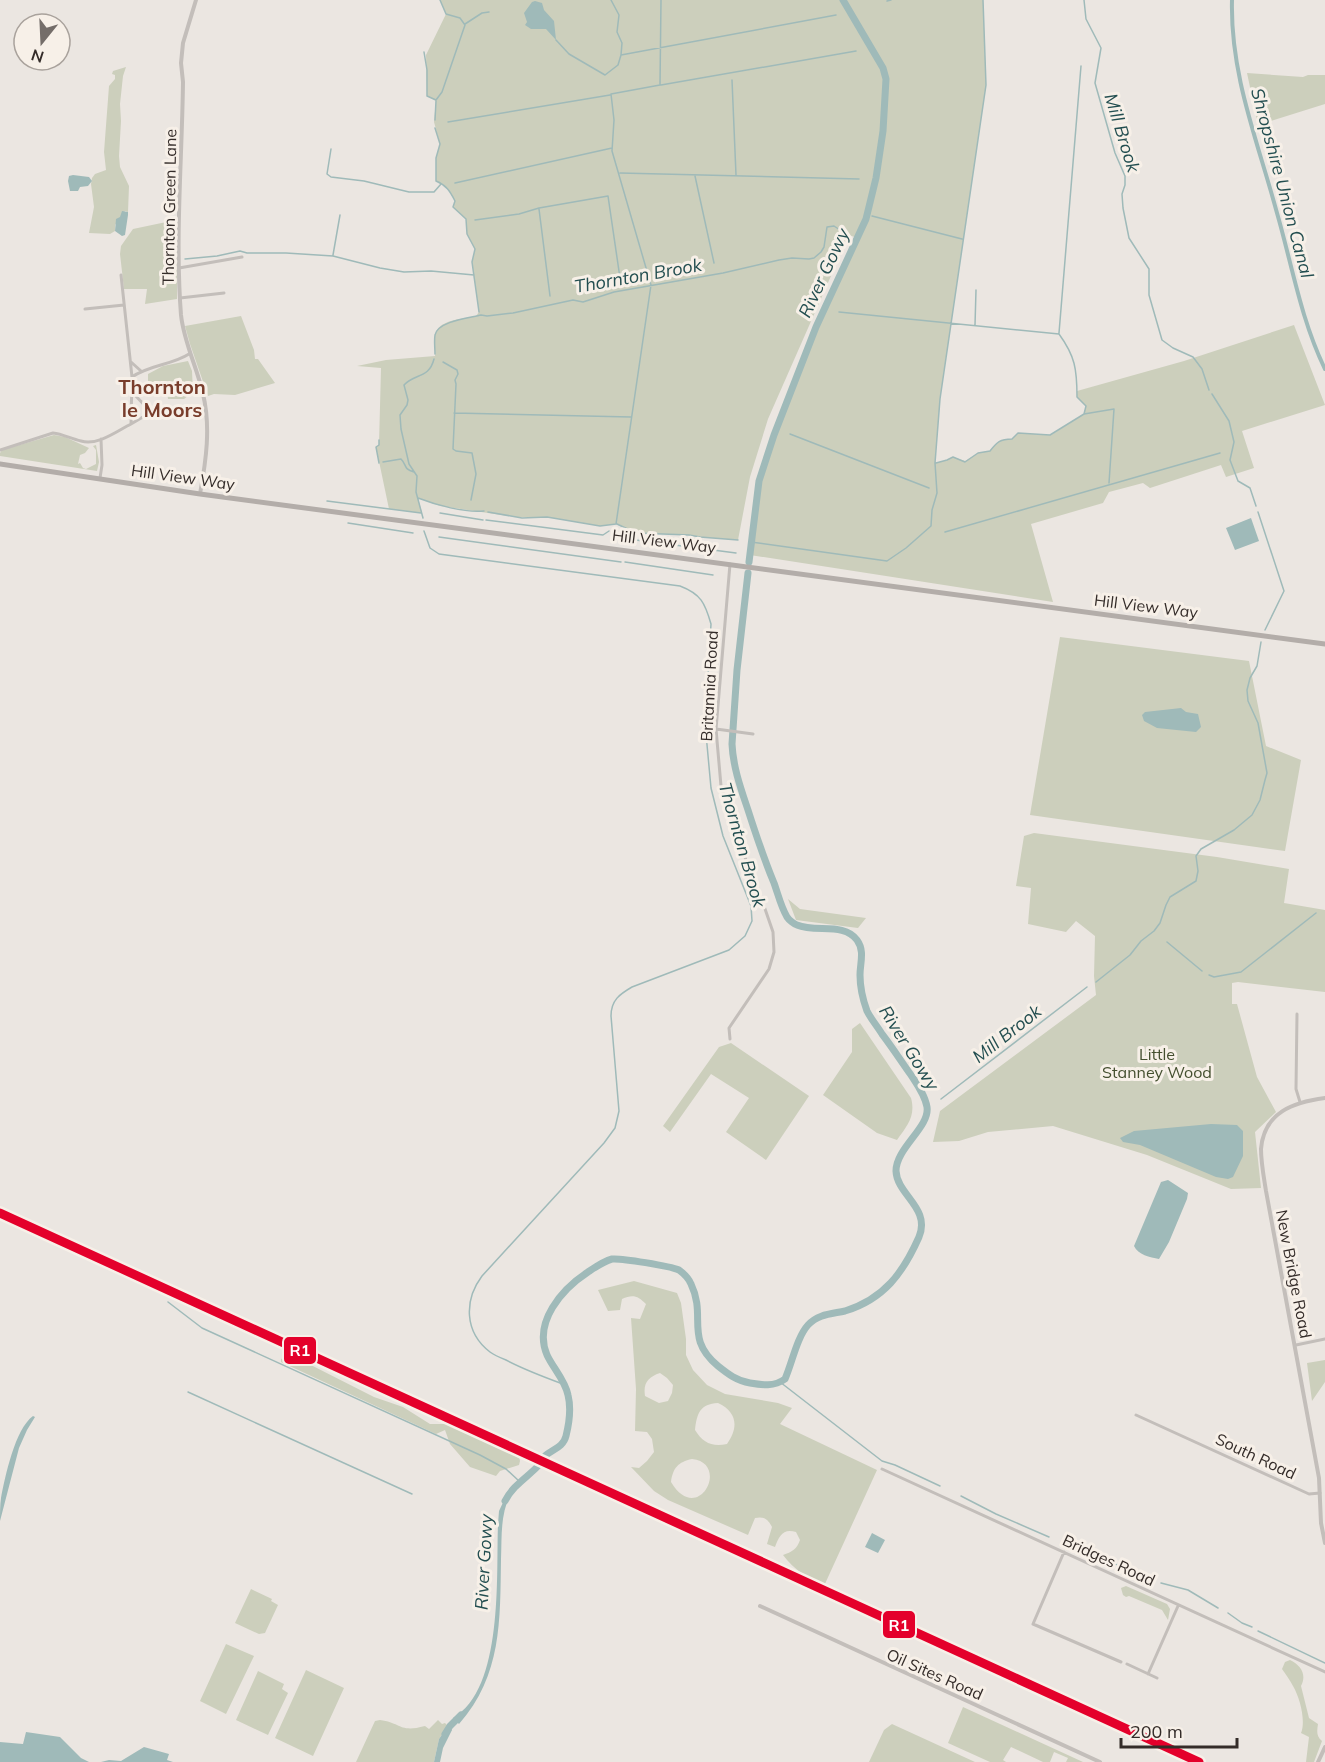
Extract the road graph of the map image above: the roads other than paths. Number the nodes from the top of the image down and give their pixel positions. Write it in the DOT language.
graph roads {
  1 [pos="196,0"];
  2 [pos="242,257"];
  3 [pos="179,268"];
  4 [pos="121,275"];
  5 [pos="224,293"];
  6 [pos="180,298"];
  7 [pos="124,306"];
  8 [pos="85,309"];
  9 [pos="189,354"];
  10 [pos="131,361"];
  11 [pos="141,370"];
  12 [pos="132,377"];
  13 [pos="132,392"];
  14 [pos="131,424"];
  15 [pos="101,439"];
  16 [pos="0,450"];
  17 [pos="0,464"];
  18 [pos="100,478"];
  19 [pos="200,494"];
  20 [pos="730,564"];
  21 [pos="1325,644"];
  22 [pos="716,729"];
  23 [pos="753,734"];
  24 [pos="1297,1014"];
  25 [pos="730,1039"];
  26 [pos="1325,1098"];
  27 [pos="1300,1102"];
  28 [pos="1325,1340"];
  29 [pos="1296,1345"];
  30 [pos="1136,1415"];
  31 [pos="882,1469"];
  32 [pos="1320,1492"];
  33 [pos="1325,1543"];
  34 [pos="1064,1552"];
  35 [pos="760,1606"];
  36 [pos="1178,1606"];
  37 [pos="1121,1662"];
  38 [pos="1127,1664"];
  39 [pos="1325,1672"];
  40 [pos="1148,1674"];
  41 [pos="1157,1678"];
  42 [pos="1325,1747"];
  43 [pos="1100,1762"];
  44 [pos="1318,1762"];
  1 -- 3 [label="street, Thornton Green Lane"];
  2 -- 3 [label="street"];
  3 -- 6 [label="street, Thornton Green Lane"];
  4 -- 7 [label="street"];
  5 -- 6 [label="street"];
  6 -- 9 [label="street, Thornton Green Lane"];
  7 -- 8 [label="street"];
  7 -- 10 [label="street"];
  9 -- 11 [label="street"];
  9 -- 19 [label="street, Thornton Green Lane"];
  10 -- 11 [label="street"];
  10 -- 12 [label="street"];
  11 -- 12 [label="street"];
  12 -- 13 [label="street"];
  13 -- 14 [label="street"];
  13 -- 14 [label="street"];
  14 -- 15 [label="street"];
  15 -- 16 [label="street"];
  15 -- 18 [label="street"];
  17 -- 18 [label="main road, Hill View Way"];
  18 -- 19 [label="main road, Hill View Way"];
  19 -- 20 [label="main road, Hill View Way"];
  20 -- 21 [label="main road, Hill View Way"];
  20 -- 22 [label="street, Britannia Road"];
  22 -- 23 [label="street"];
  22 -- 25 [label="street, Britannia Road"];
  24 -- 27 [label="street"];
  26 -- 27 [label="street, New Bridge Road"];
  27 -- 29 [label="street, New Bridge Road"];
  28 -- 29 [label="street"];
  29 -- 32 [label="street, New Bridge Road"];
  30 -- 32 [label="street, South Road"];
  31 -- 34 [label="street, Bridges Road"];
  32 -- 33 [label="street"];
  34 -- 36 [label="street, Bridges Road"];
  34 -- 37 [label="street"];
  35 -- 43 [label="street, Oil Sites Road"];
  36 -- 39 [label="street, Bridges Road"];
  36 -- 40 [label="street"];
  38 -- 40 [label="street"];
  40 -- 41 [label="street"];
  42 -- 44 [label="street"];
}
